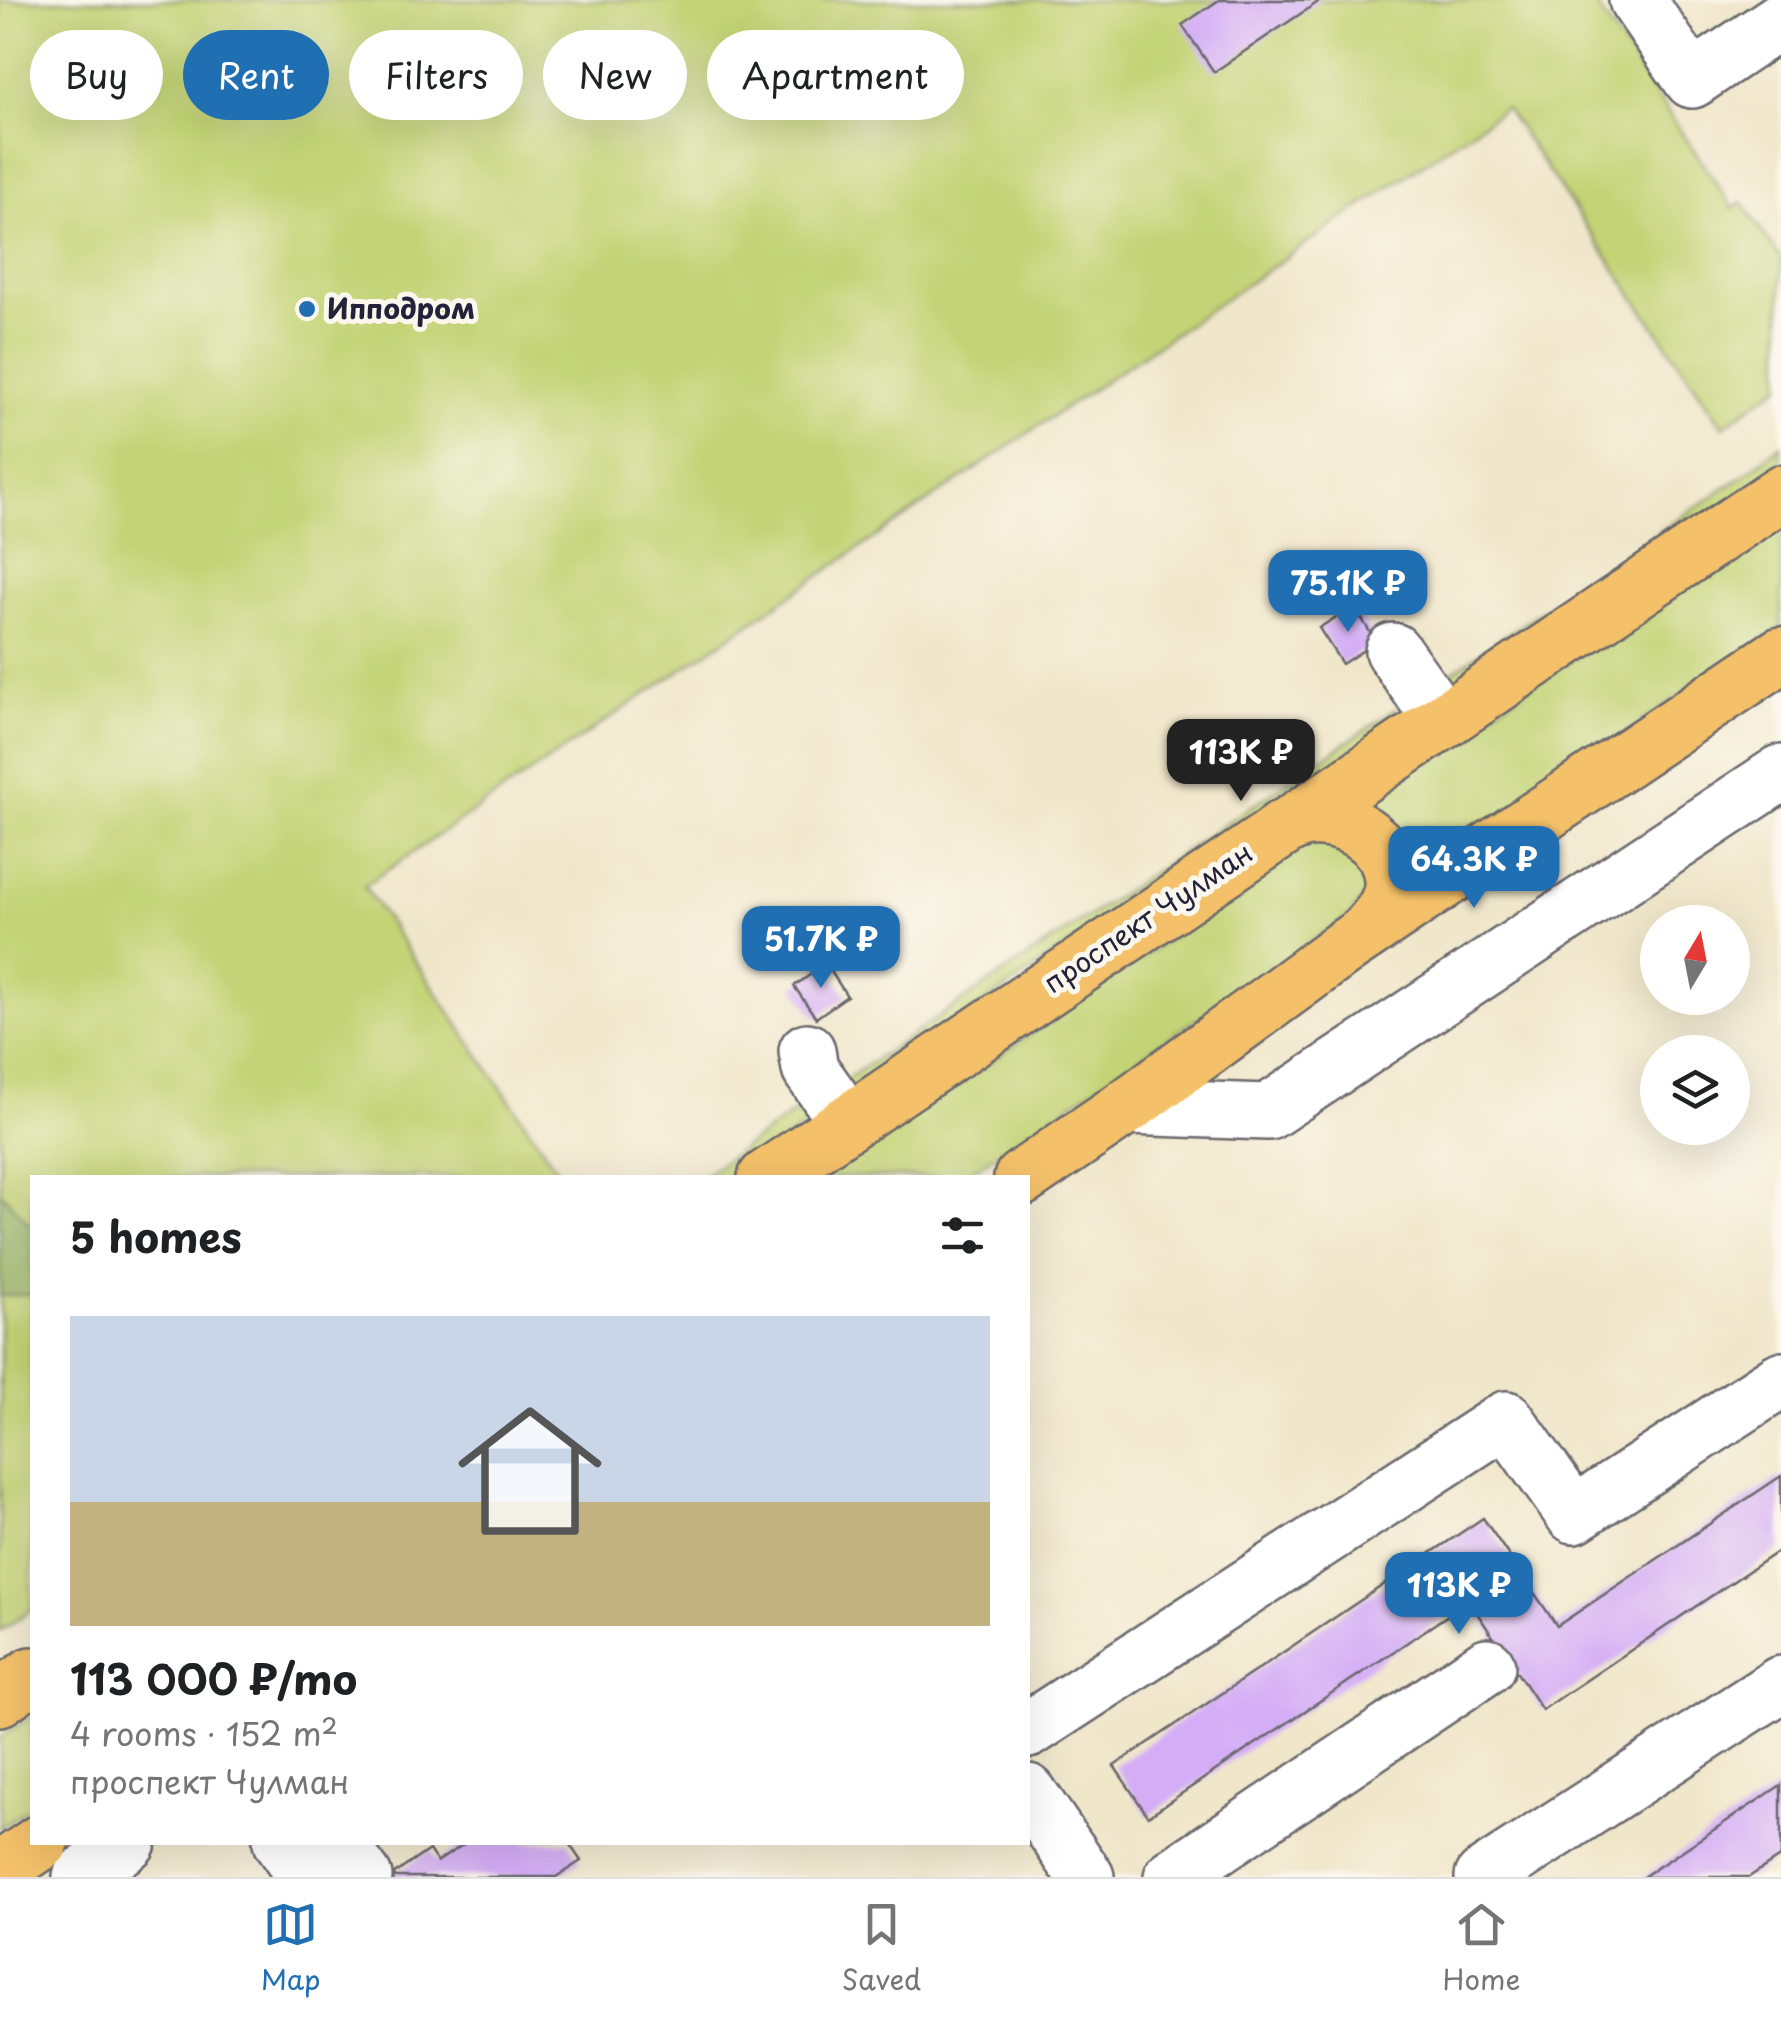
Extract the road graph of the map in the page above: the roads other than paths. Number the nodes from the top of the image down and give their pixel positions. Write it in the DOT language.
graph roads {
  1 [pos="1637,0"];
  2 [pos="1781,20"];
  3 [pos="1781,493"];
  4 [pos="1393,651"];
  5 [pos="1781,655"];
  6 [pos="1442,720"];
  7 [pos="1781,772"];
  8 [pos="1282,828"];
  9 [pos="1366,932"];
  10 [pos="807,1051"];
  11 [pos="1126,1107"];
  12 [pos="848,1121"];
  13 [pos="770,1175"];
  14 [pos="1026,1175"];
  15 [pos="1781,1380"];
  16 [pos="1487,1666"];
  17 [pos="30,1677"];
  18 [pos="1781,1684"];
  19 [pos="0,1698"];
  20 [pos="1030,1729"];
  21 [pos="1030,1795"];
  22 [pos="124,1845"];
  23 [pos="283,1845"];
  24 [pos="340,1845"];
  25 [pos="80,1877"];
  26 [pos="305,1877"];
  27 [pos="364,1877"];
  28 [pos="1086,1877"];
  29 [pos="1172,1877"];
  30 [pos="1483,1877"];
  1 -- 2 [label="street"];
  3 -- 6 [label="main road, проспект Чулман"];
  4 -- 6 [label="street"];
  5 -- 9 [label="main road"];
  6 -- 8 [label="main road, проспект Чулман"];
  7 -- 11 [label="street"];
  8 -- 9 [label="main road"];
  8 -- 12 [label="main road, проспект Чулман"];
  9 -- 11 [label="main road"];
  10 -- 12 [label="street"];
  11 -- 14 [label="main road"];
  12 -- 13 [label="main road, проспект Чулман"];
  15 -- 20 [label="street"];
  16 -- 29 [label="street"];
  17 -- 19 [label="main road"];
  18 -- 30 [label="street"];
  21 -- 28 [label="street"];
  22 -- 25 [label="street"];
  23 -- 26 [label="street"];
  24 -- 27 [label="street"];
}
